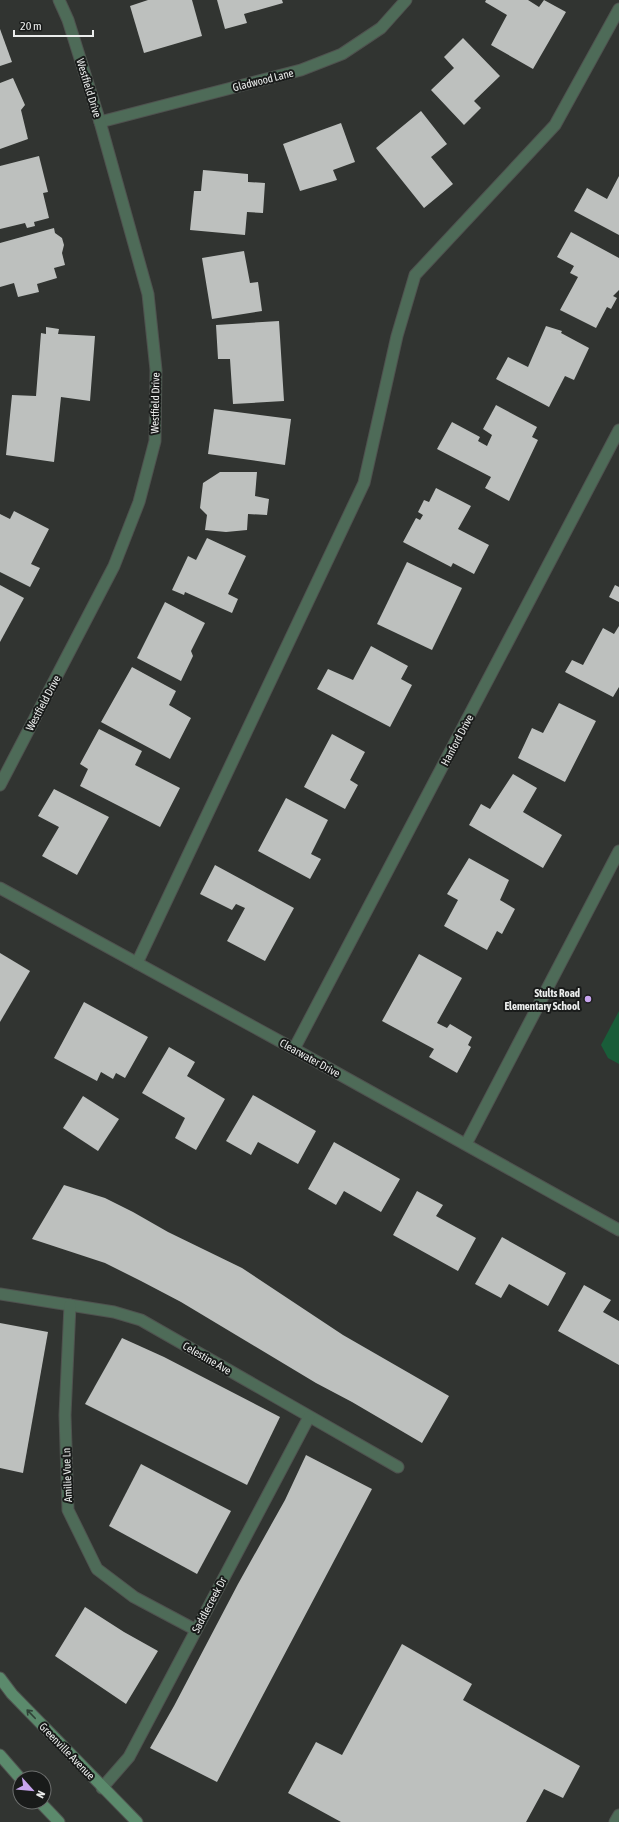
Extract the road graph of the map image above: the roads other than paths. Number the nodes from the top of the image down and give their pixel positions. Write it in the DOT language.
graph roads {
  1 [pos="59,0"];
  2 [pos="406,0"];
  3 [pos="619,9"];
  4 [pos="100,122"];
  5 [pos="619,430"];
  6 [pos="0,785"];
  7 [pos="619,852"];
  8 [pos="0,888"];
  9 [pos="137,963"];
  10 [pos="294,1049"];
  11 [pos="466,1144"];
  12 [pos="619,1230"];
  13 [pos="0,1294"];
  14 [pos="70,1305"];
  15 [pos="309,1417"];
  16 [pos="398,1468"];
  17 [pos="196,1630"];
  18 [pos="0,1678"];
  19 [pos="0,1755"];
  20 [pos="13,1770"];
  21 [pos="102,1788"];
  22 [pos="47,1810"];
  23 [pos="619,1815"];
  24 [pos="58,1822"];
  25 [pos="137,1822"];
  26 [pos="615,1822"];
  1 -- 4 [label="street, Westfield Drive"];
  2 -- 4 [label="street, Gladwood Lane"];
  3 -- 9 [label="street"];
  4 -- 6 [label="street, Westfield Drive"];
  5 -- 10 [label="street, Hanford Drive"];
  7 -- 11 [label="street"];
  8 -- 9 [label="street, Clearwater Drive"];
  9 -- 10 [label="street, Clearwater Drive"];
  10 -- 11 [label="street, Clearwater Drive"];
  11 -- 12 [label="street, Clearwater Drive"];
  13 -- 14 [label="street, Celestine Ave"];
  14 -- 15 [label="street, Celestine Ave"];
  14 -- 17 [label="street, Amilie Vue Ln"];
  15 -- 16 [label="street, Celestine Ave"];
  15 -- 17 [label="street, Saddlecreek Dr"];
  17 -- 21 [label="street, Saddlecreek Dr"];
  21 -- 18 [label="main road, Greenville Avenue, one-way"];
  19 -- 20 [label="main road"];
  21 -- 25 [label="main road, Greenville Avenue"];
  22 -- 24 [label="main road"];
  23 -- 26 [label="street"];
}
